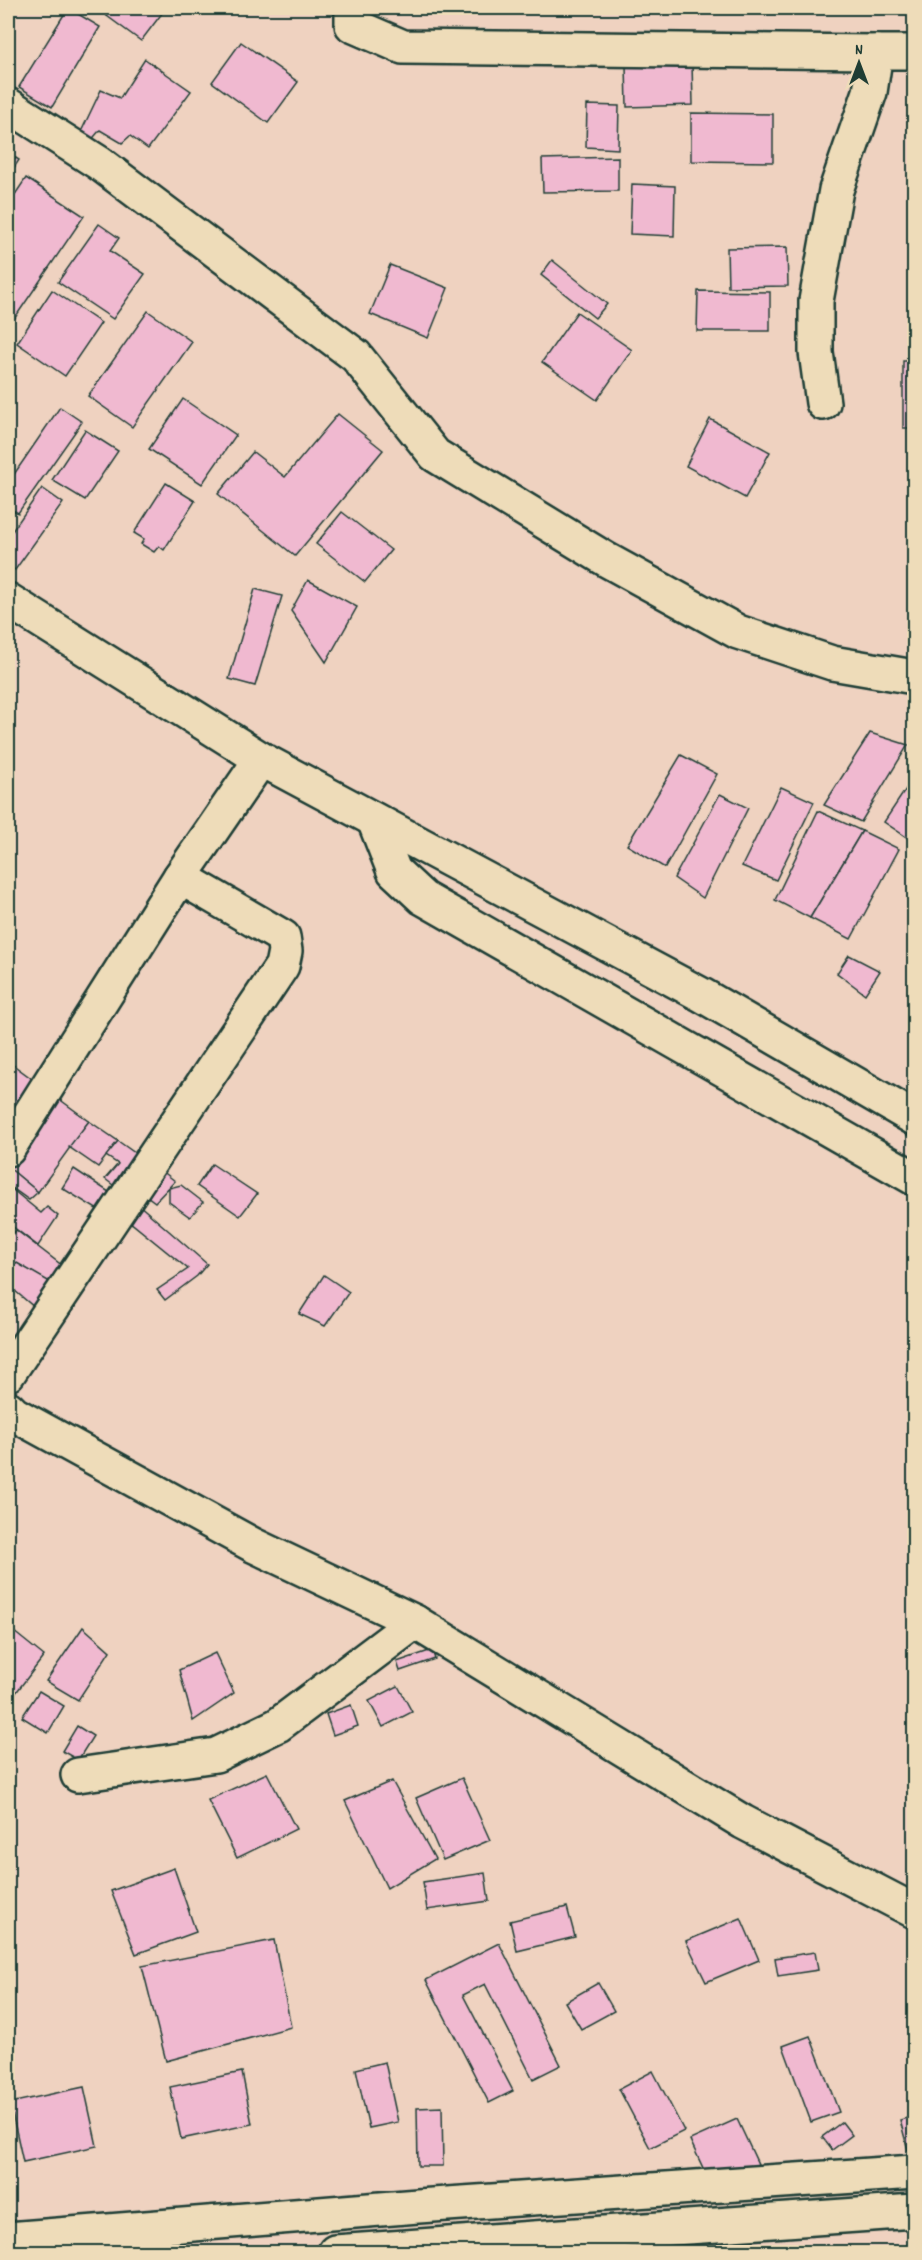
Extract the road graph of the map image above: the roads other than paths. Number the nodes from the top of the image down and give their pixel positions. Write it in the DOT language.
graph roads {
  1 [pos="352,8"];
  2 [pos="876,52"];
  3 [pos="915,52"];
  4 [pos="8,105"];
  5 [pos="823,403"];
  6 [pos="8,600"];
  7 [pos="915,676"];
  8 [pos="261,759"];
  9 [pos="374,820"];
  10 [pos="180,877"];
  11 [pos="915,1118"];
  12 [pos="8,1149"];
  13 [pos="915,1178"];
  14 [pos="8,1374"];
  15 [pos="8,1408"];
  16 [pos="415,1622"];
  17 [pos="78,1775"];
  18 [pos="915,1911"];
  19 [pos="915,2172"];
  20 [pos="915,2211"];
  21 [pos="8,2238"];
  22 [pos="425,2249"];
  23 [pos="335,2253"];
  1 -- 2 [label="street"];
  2 -- 3 [label="street"];
  2 -- 5 [label="street"];
  4 -- 7 [label="street"];
  6 -- 8 [label="street"];
  8 -- 9 [label="street"];
  8 -- 10 [label="street"];
  9 -- 11 [label="street"];
  9 -- 13 [label="street"];
  10 -- 12 [label="street"];
  10 -- 14 [label="street"];
  15 -- 16 [label="street"];
  16 -- 17 [label="street"];
  16 -- 18 [label="street"];
  19 -- 21 [label="street"];
  20 -- 22 [label="street"];
  22 -- 23 [label="street"];
}
